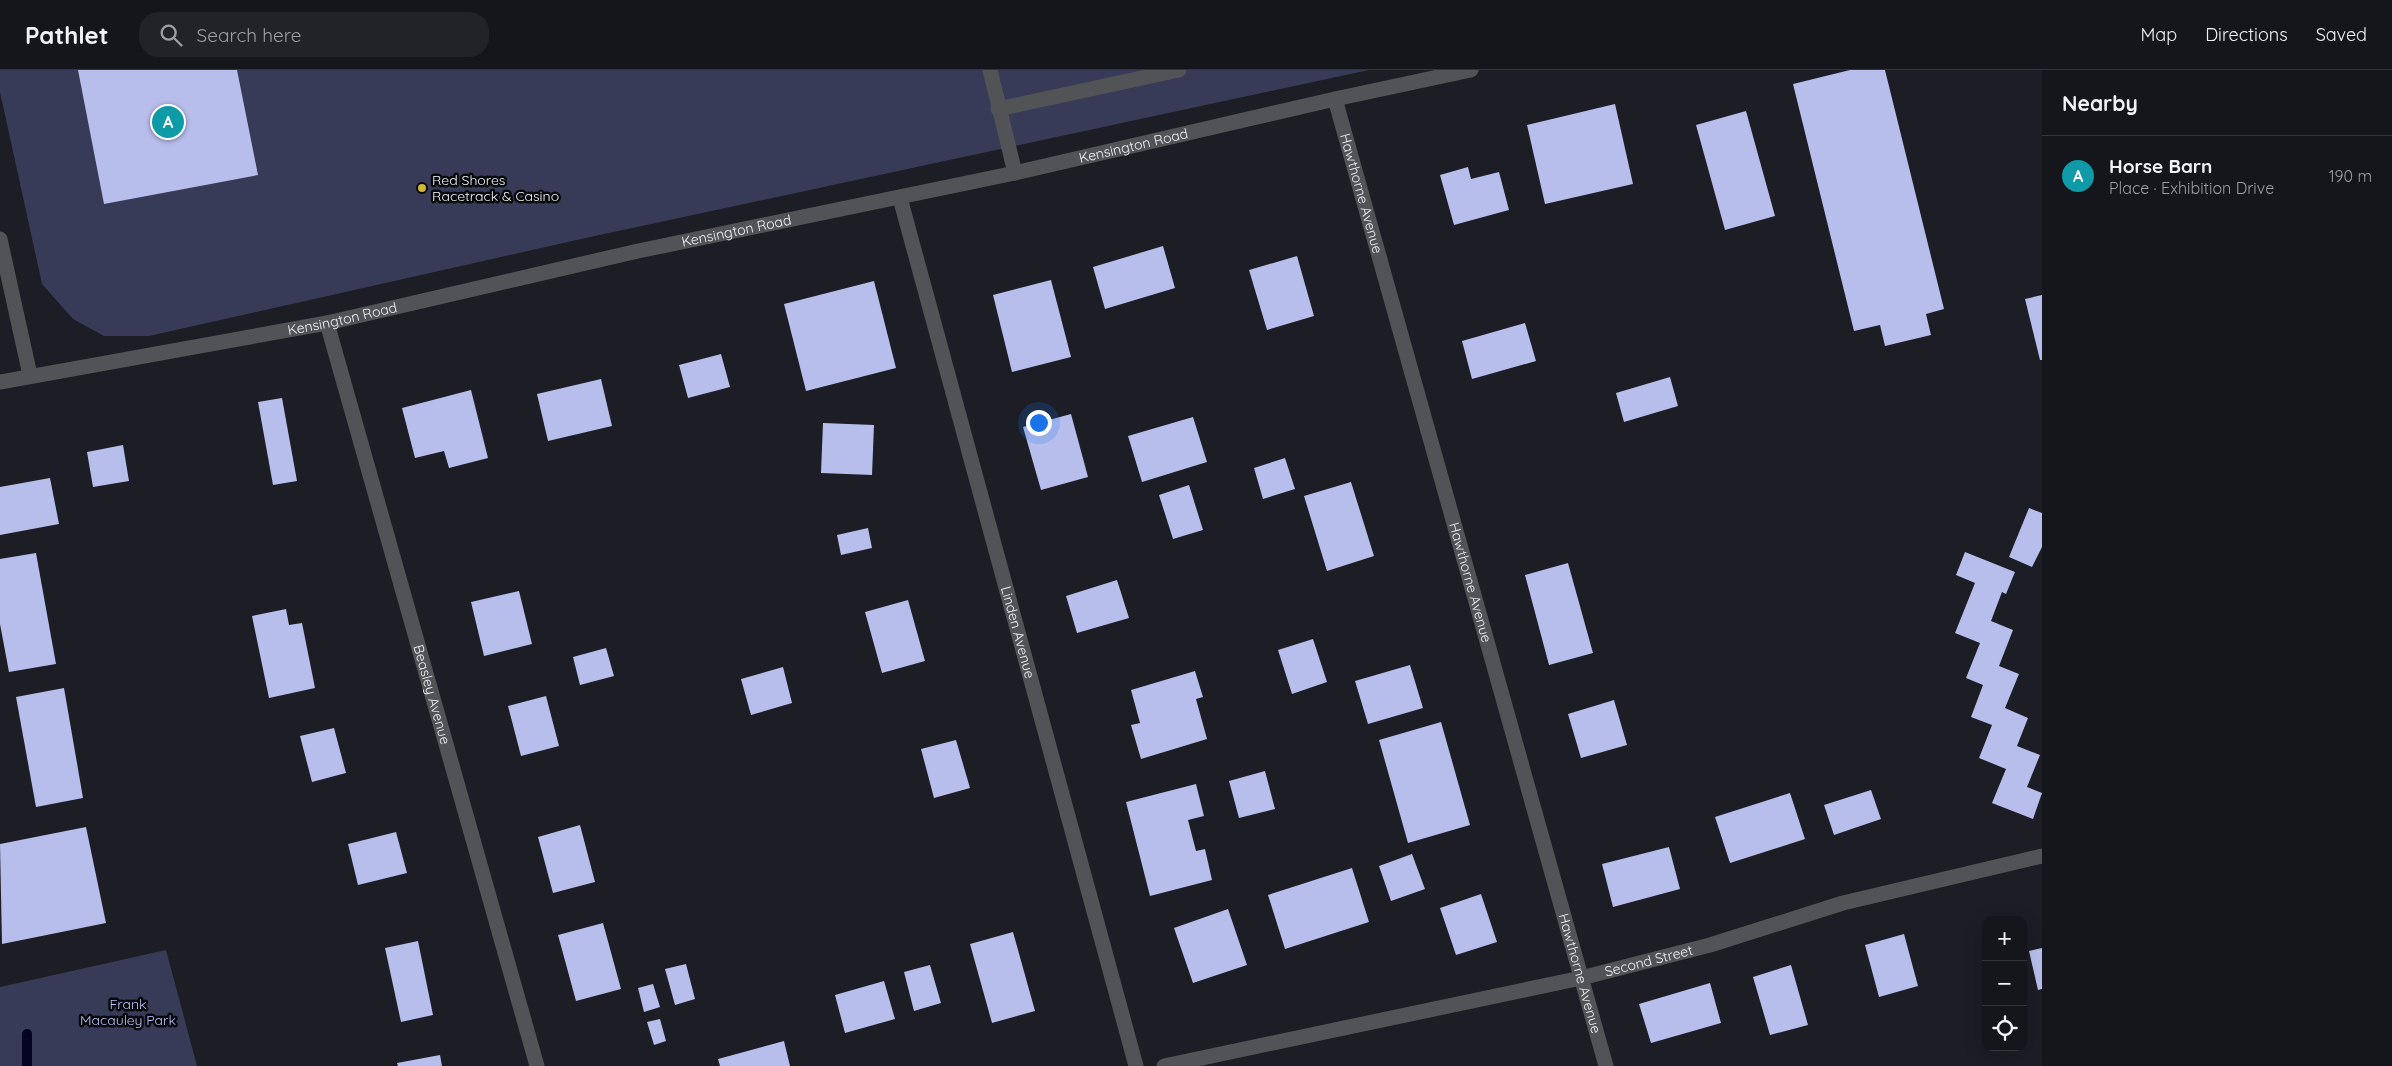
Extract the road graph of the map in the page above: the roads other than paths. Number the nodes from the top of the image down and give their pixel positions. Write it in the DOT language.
graph roads {
  1 [pos="990,70"];
  2 [pos="1179,70"];
  3 [pos="1471,70"];
  4 [pos="1335,99"];
  5 [pos="998,110"];
  6 [pos="1015,174"];
  7 [pos="900,198"];
  8 [pos="0,240"];
  9 [pos="327,323"];
  10 [pos="30,376"];
  11 [pos="0,382"];
  12 [pos="2042,856"];
  13 [pos="1581,978"];
  14 [pos="537,1066"];
  15 [pos="1136,1066"];
  16 [pos="1164,1066"];
  17 [pos="1606,1066"];
  1 -- 5 [label="street"];
  2 -- 5 [label="street"];
  3 -- 4 [label="street, Kensington Road"];
  4 -- 6 [label="street, Kensington Road"];
  4 -- 13 [label="street, Hawthorne Avenue"];
  5 -- 6 [label="street"];
  6 -- 7 [label="street, Kensington Road"];
  7 -- 9 [label="street, Kensington Road"];
  7 -- 15 [label="street, Linden Avenue"];
  8 -- 10 [label="street"];
  9 -- 10 [label="street, Kensington Road"];
  9 -- 14 [label="street, Beasley Avenue"];
  10 -- 11 [label="street, Kensington Road"];
  12 -- 13 [label="street, Second Street"];
  13 -- 16 [label="street, Second Street"];
  13 -- 17 [label="street, Hawthorne Avenue"];
}
